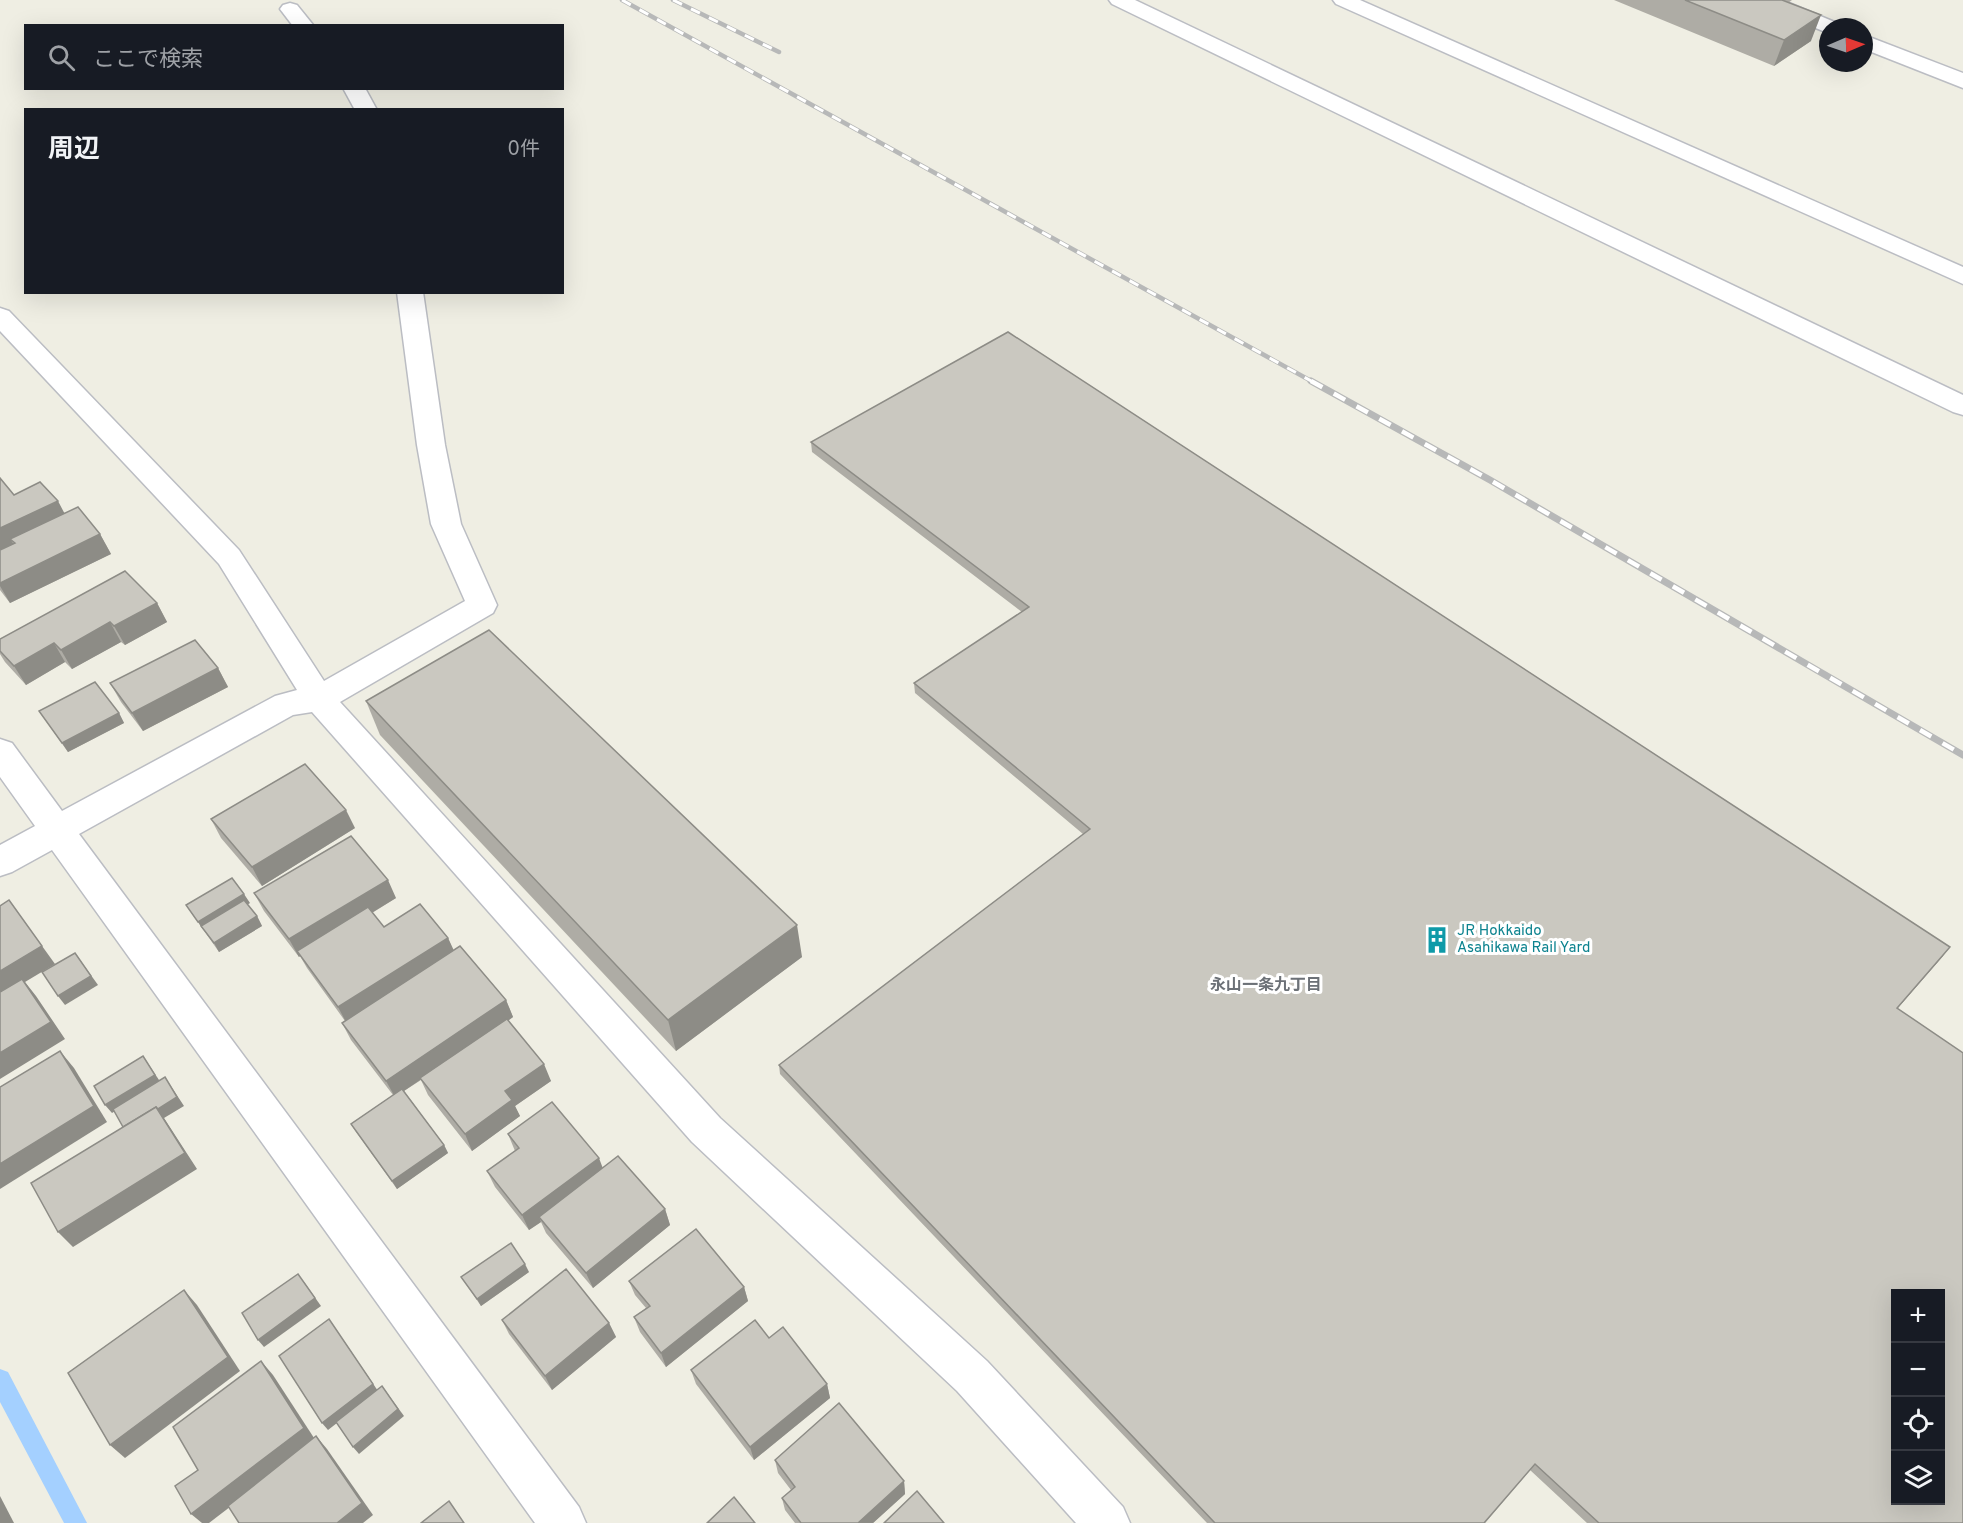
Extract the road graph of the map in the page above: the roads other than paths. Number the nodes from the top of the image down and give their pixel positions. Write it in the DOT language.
graph roads {
  1 [pos="1119,0"];
  2 [pos="1343,0"];
  3 [pos="1764,0"];
  4 [pos="290,9"];
  5 [pos="1819,22"];
  6 [pos="302,24"];
  7 [pos="1873,45"];
  8 [pos="1963,81"];
  9 [pos="355,90"];
  10 [pos="365,108"];
  11 [pos="1963,276"];
  12 [pos="410,294"];
  13 [pos="0,316"];
  14 [pos="1963,406"];
  15 [pos="302,701"];
  16 [pos="0,752"];
  17 [pos="56,831"];
  18 [pos="0,861"];
  19 [pos="563,1523"];
  20 [pos="1107,1523"];
  1 -- 14 [label="street"];
  2 -- 11 [label="street"];
  3 -- 5 [label="street"];
  4 -- 6 [label="street"];
  7 -- 8 [label="street"];
  9 -- 10 [label="street"];
  12 -- 15 [label="street"];
  13 -- 15 [label="street"];
  15 -- 17 [label="street"];
  15 -- 20 [label="street"];
  16 -- 17 [label="street"];
  17 -- 18 [label="street"];
  17 -- 19 [label="street"];
}
